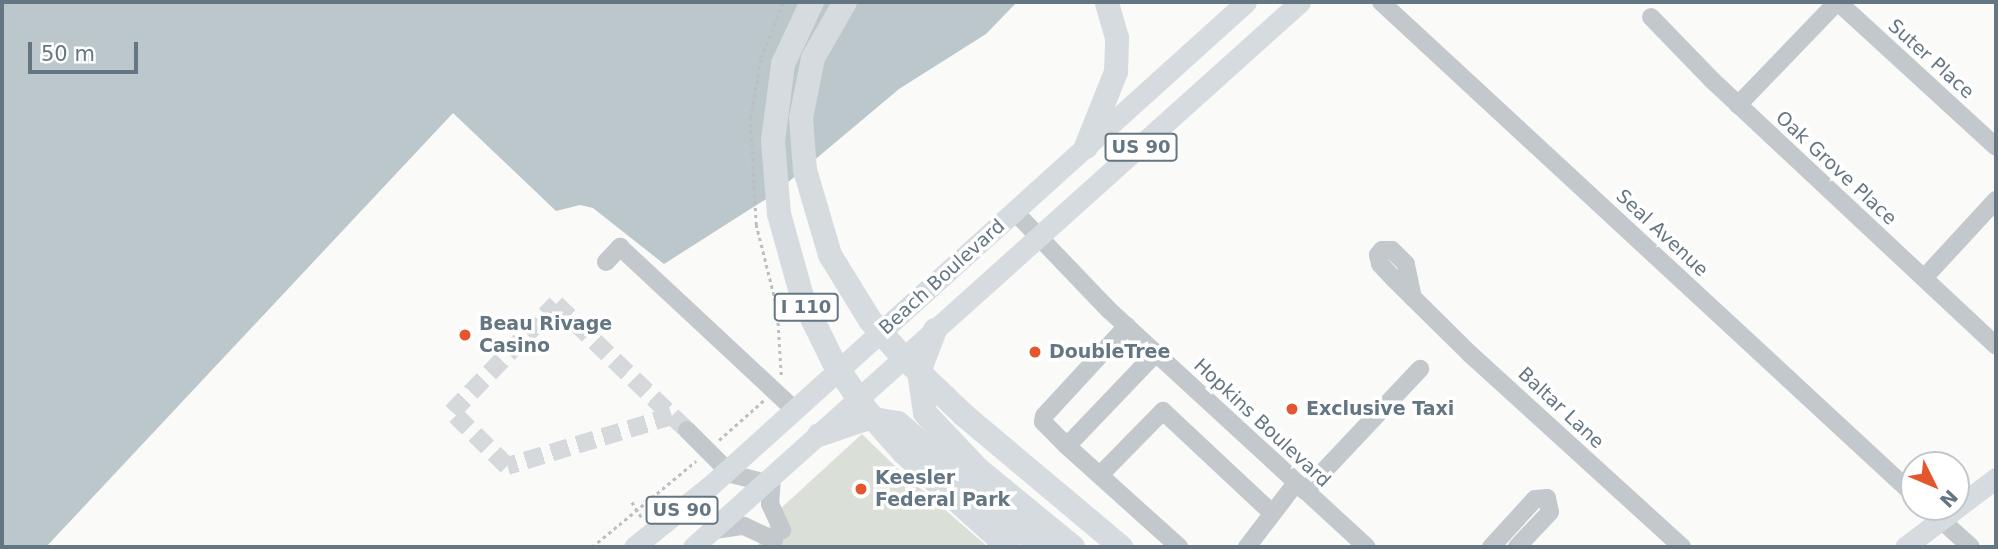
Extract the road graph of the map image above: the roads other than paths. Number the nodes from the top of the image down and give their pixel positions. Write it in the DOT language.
graph roads {
  1 [pos="812,2"];
  2 [pos="845,2"];
  3 [pos="1107,2"];
  4 [pos="1246,2"];
  5 [pos="1300,2"];
  6 [pos="1381,2"];
  7 [pos="1837,2"];
  8 [pos="1651,17"];
  9 [pos="1738,105"];
  10 [pos="1086,147"];
  11 [pos="1996,147"];
  12 [pos="1996,200"];
  13 [pos="1015,212"];
  14 [pos="1039,240"];
  15 [pos="606,262"];
  16 [pos="1924,278"];
  17 [pos="1413,298"];
  18 [pos="1127,326"];
  19 [pos="935,330"];
  20 [pos="1996,346"];
  21 [pos="1156,353"];
  22 [pos="1420,369"];
  23 [pos="794,409"];
  24 [pos="687,430"];
  25 [pos="819,435"];
  26 [pos="1067,446"];
  27 [pos="727,470"];
  28 [pos="1100,475"];
  29 [pos="1996,478"];
  30 [pos="769,480"];
  31 [pos="1900,482"];
  32 [pos="1300,487"];
  33 [pos="1970,493"];
  34 [pos="1270,511"];
  35 [pos="731,515"];
  36 [pos="1927,521"];
  37 [pos="1943,521"];
  38 [pos="714,530"];
  39 [pos="634,547"];
  40 [pos="693,547"];
  41 [pos="1008,547"];
  42 [pos="1042,547"];
  43 [pos="1073,547"];
  44 [pos="1121,547"];
  45 [pos="1180,547"];
  46 [pos="1247,547"];
  47 [pos="1367,547"];
  48 [pos="1492,547"];
  49 [pos="1517,547"];
  50 [pos="1682,547"];
  51 [pos="1906,547"];
  52 [pos="1971,547"];
  1 -- 41 [label="highway, I 110"];
  2 -- 44 [label="highway, I 110"];
  3 -- 10 [label="highway"];
  4 -- 10 [label="main road, Beach Boulevard / US 90"];
  5 -- 14 [label="main road, Beach Boulevard / US 90"];
  6 -- 31 [label="street, Seal Avenue"];
  7 -- 9 [label="street"];
  7 -- 11 [label="street, Suter Place"];
  8 -- 9 [label="street, Oak Grove Place"];
  9 -- 16 [label="street, Oak Grove Place"];
  10 -- 13 [label="main road, Beach Boulevard / US 90"];
  12 -- 16 [label="street"];
  13 -- 14 [label="street, Hopkins Boulevard"];
  13 -- 23 [label="main road, Beach Boulevard / US 90"];
  14 -- 18 [label="street, Hopkins Boulevard"];
  14 -- 19 [label="main road, Beach Boulevard / US 90"];
  15 -- 23 [label="street"];
  16 -- 20 [label="street, Oak Grove Place"];
  17 -- 50 [label="street, Baltar Lane"];
  18 -- 21 [label="street, Hopkins Boulevard"];
  18 -- 26 [label="street"];
  19 -- 25 [label="main road, Beach Boulevard / US 90"];
  19 -- 43 [label="highway"];
  21 -- 26 [label="street"];
  21 -- 32 [label="street, Hopkins Boulevard"];
  22 -- 32 [label="street"];
  23 -- 27 [label="main road, Beach Boulevard / US 90"];
  24 -- 27 [label="street"];
  25 -- 30 [label="main road, Beach Boulevard / US 90"];
  25 -- 42 [label="highway"];
  26 -- 28 [label="street"];
  27 -- 30 [label="street"];
  27 -- 35 [label="street"];
  27 -- 39 [label="main road, Beach Boulevard / US 90"];
  28 -- 34 [label="street"];
  28 -- 45 [label="street"];
  29 -- 33 [label="main road"];
  30 -- 35 [label="main road, Beach Boulevard / US 90"];
  30 -- 38 [label="street"];
  32 -- 34 [label="street"];
  32 -- 47 [label="street, Hopkins Boulevard"];
  34 -- 46 [label="street"];
  35 -- 38 [label="main road, Beach Boulevard / US 90"];
  36 -- 51 [label="main road"];
  37 -- 52 [label="street"];
  38 -- 40 [label="main road, Beach Boulevard / US 90"];
  48 -- 49 [label="street"];
}
